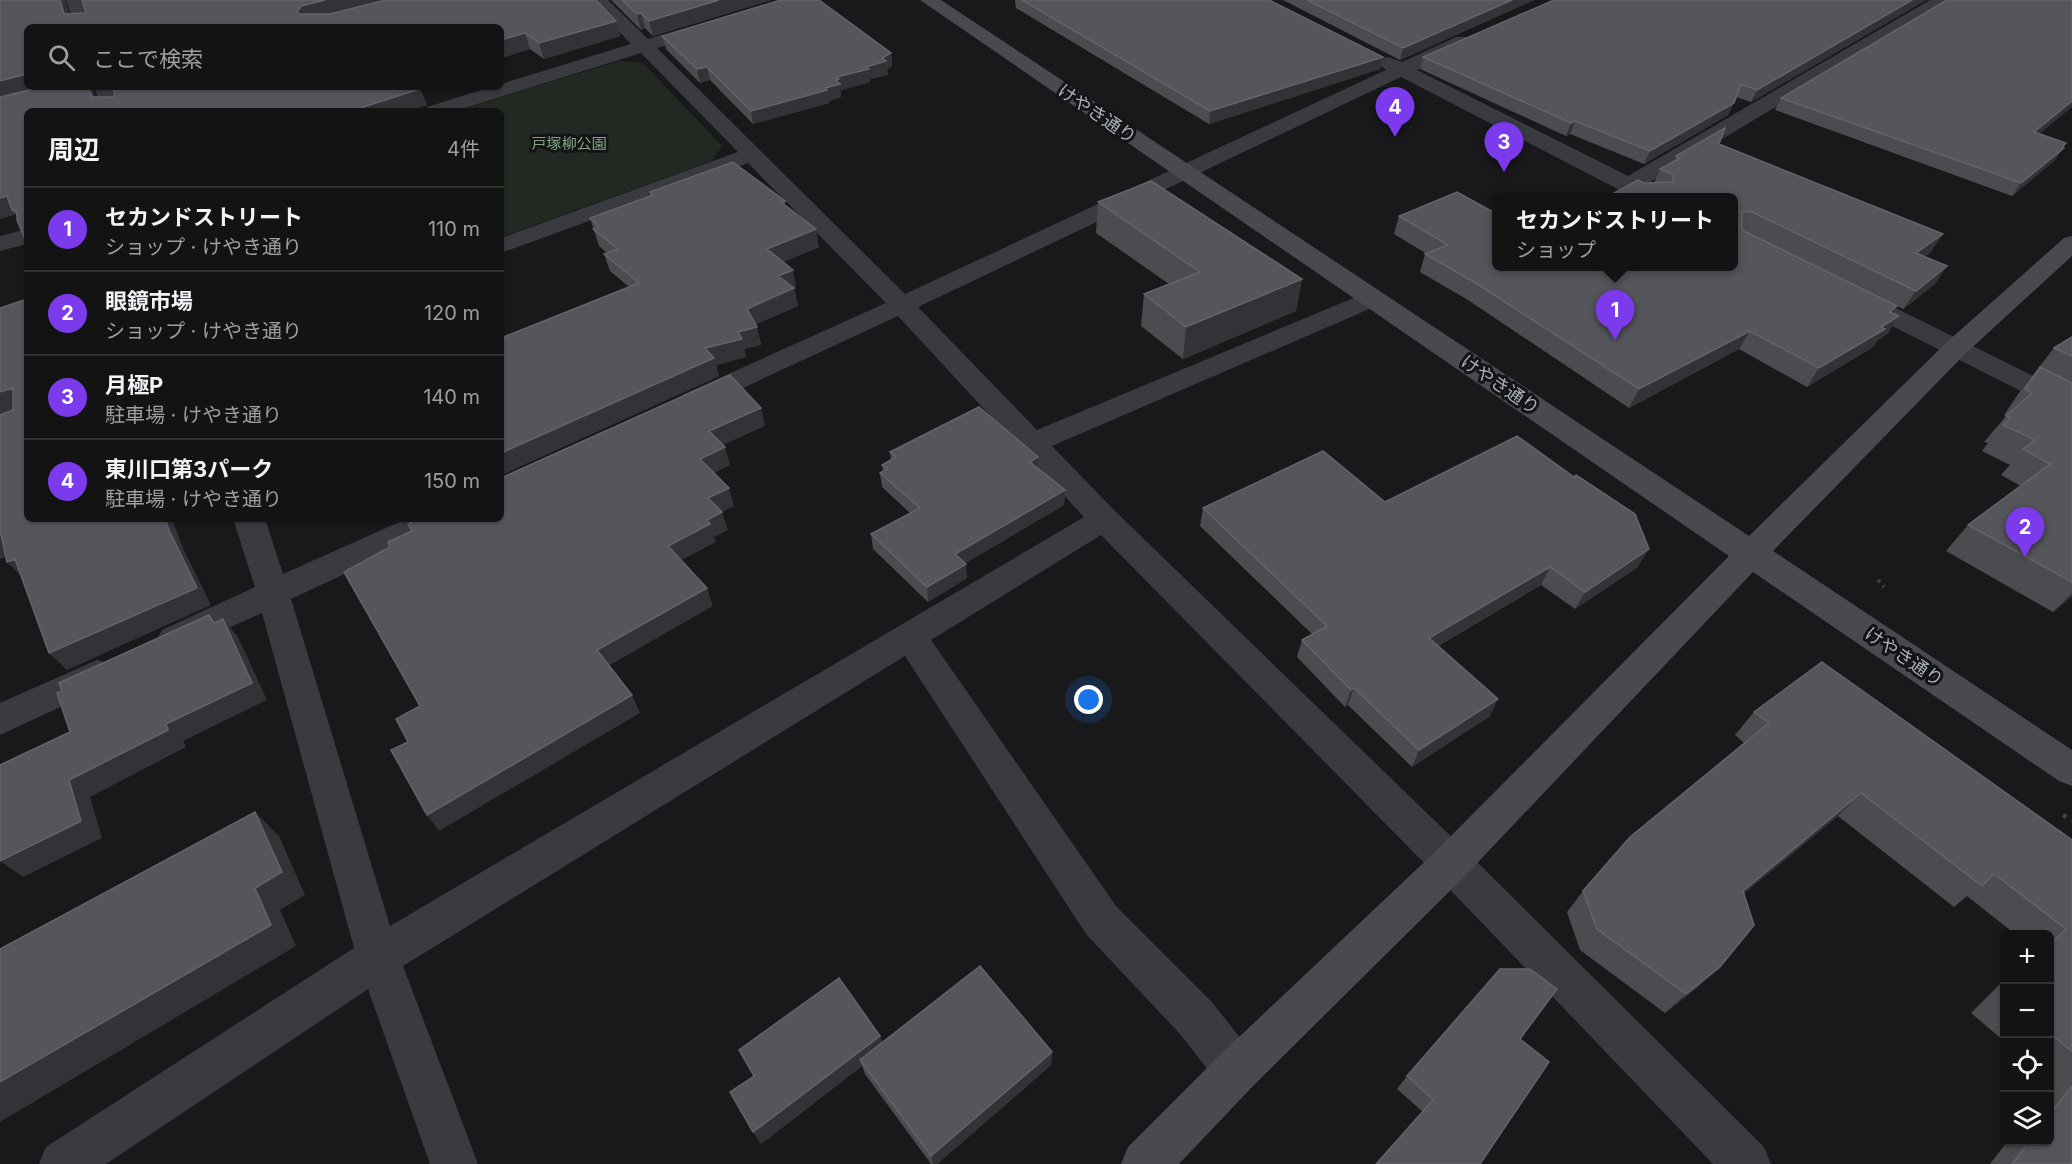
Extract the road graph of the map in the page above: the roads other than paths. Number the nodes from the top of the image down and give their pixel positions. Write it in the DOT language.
graph roads {
  1 [pos="75,0"];
  2 [pos="598,0"];
  3 [pos="929,0"];
  4 [pos="1943,0"];
  5 [pos="83,24"];
  6 [pos="1483,32"];
  7 [pos="677,36"];
  8 [pos="644,46"];
  9 [pos="1369,53"];
  10 [pos="1400,69"];
  11 [pos="504,89"];
  12 [pos="105,90"];
  13 [pos="502,90"];
  14 [pos="112,108"];
  15 [pos="444,108"];
  16 [pos="752,155"];
  17 [pos="1184,173"];
  18 [pos="1629,185"];
  19 [pos="1644,193"];
  20 [pos="24,237"];
  21 [pos="2072,243"];
  22 [pos="0,244"];
  23 [pos="504,245"];
  24 [pos="1839,290"];
  25 [pos="1372,299"];
  26 [pos="902,305"];
  27 [pos="1956,348"];
  28 [pos="2072,406"];
  29 [pos="674,409"];
  30 [pos="1033,443"];
  31 [pos="1104,519"];
  32 [pos="250,522"];
  33 [pos="427,522"];
  34 [pos="1752,554"];
  35 [pos="273,593"];
  36 [pos="910,636"];
  37 [pos="0,720"];
  38 [pos="2072,770"];
  39 [pos="1451,863"];
  40 [pos="378,957"];
  41 [pos="1237,1070"];
  42 [pos="63,1164"];
  43 [pos="454,1164"];
  44 [pos="1145,1164"];
  45 [pos="1747,1164"];
  1 -- 5 [label="street"];
  2 -- 8 [label="street"];
  3 -- 17 [label="street, けやき通り"];
  4 -- 18 [label="street"];
  6 -- 10 [label="street"];
  7 -- 8 [label="street"];
  8 -- 11 [label="street"];
  8 -- 16 [label="street"];
  9 -- 10 [label="street"];
  10 -- 17 [label="street"];
  10 -- 18 [label="street"];
  12 -- 14 [label="street"];
  13 -- 15 [label="street"];
  16 -- 23 [label="street"];
  16 -- 26 [label="street"];
  17 -- 25 [label="street, けやき通り"];
  17 -- 26 [label="street"];
  18 -- 19 [label="street"];
  20 -- 22 [label="street"];
  21 -- 27 [label="street"];
  24 -- 27 [label="street"];
  25 -- 30 [label="street"];
  25 -- 34 [label="street, けやき通り"];
  26 -- 29 [label="street"];
  26 -- 30 [label="street"];
  27 -- 28 [label="street"];
  27 -- 34 [label="street"];
  30 -- 31 [label="street"];
  31 -- 36 [label="street"];
  31 -- 39 [label="street"];
  32 -- 35 [label="street"];
  33 -- 35 [label="street"];
  34 -- 38 [label="street, けやき通り"];
  34 -- 39 [label="street"];
  35 -- 37 [label="street"];
  35 -- 40 [label="street"];
  36 -- 40 [label="street"];
  36 -- 41 [label="street"];
  39 -- 41 [label="street"];
  39 -- 45 [label="street"];
  40 -- 42 [label="street"];
  40 -- 43 [label="street"];
  41 -- 44 [label="street"];
}
